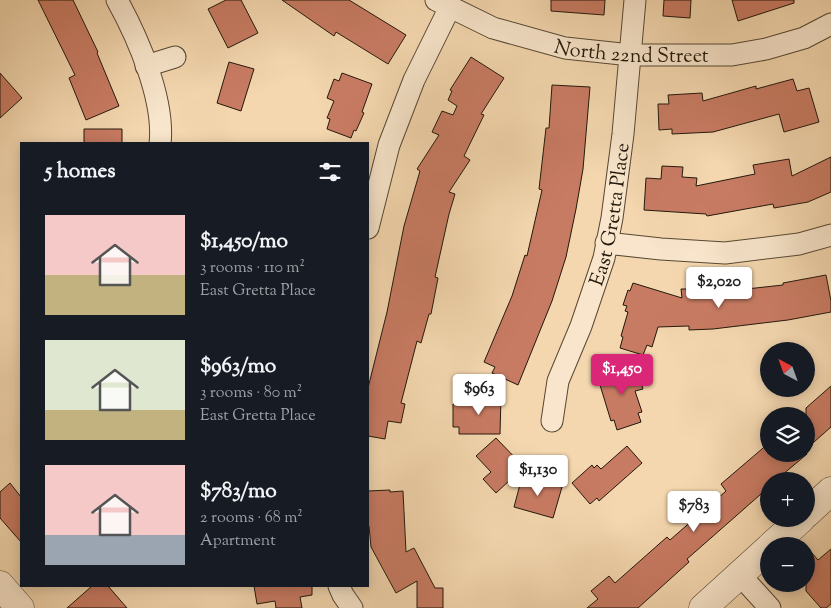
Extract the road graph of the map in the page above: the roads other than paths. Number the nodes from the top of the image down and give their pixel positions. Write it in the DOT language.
graph roads {
  1 [pos="118,0"];
  2 [pos="635,0"];
  3 [pos="443,3"];
  4 [pos="831,24"];
  5 [pos="631,55"];
  6 [pos="175,57"];
  7 [pos="146,66"];
  8 [pos="160,142"];
  9 [pos="369,224"];
  10 [pos="831,235"];
  11 [pos="606,243"];
  12 [pos="552,421"];
  13 [pos="831,491"];
  14 [pos="815,506"];
  15 [pos="792,527"];
  16 [pos="781,537"];
  17 [pos="760,556"];
  18 [pos="740,575"];
  19 [pos="0,585"];
  20 [pos="340,587"];
  21 [pos="20,608"];
  22 [pos="352,608"];
  23 [pos="704,608"];
  24 [pos="770,608"];
  1 -- 7 [label="street"];
  2 -- 5 [label="street, East Gretta Place"];
  3 -- 5 [label="street, North 22nd Street"];
  3 -- 9 [label="street"];
  4 -- 5 [label="street, North 22nd Street"];
  5 -- 11 [label="street, East Gretta Place"];
  6 -- 7 [label="street"];
  7 -- 8 [label="street"];
  10 -- 11 [label="street"];
  11 -- 12 [label="street, East Gretta Place"];
  13 -- 14 [label="street"];
  15 -- 16 [label="street"];
  17 -- 18 [label="street"];
  18 -- 23 [label="street"];
  18 -- 24 [label="street"];
  19 -- 21 [label="street"];
  20 -- 22 [label="street"];
}
